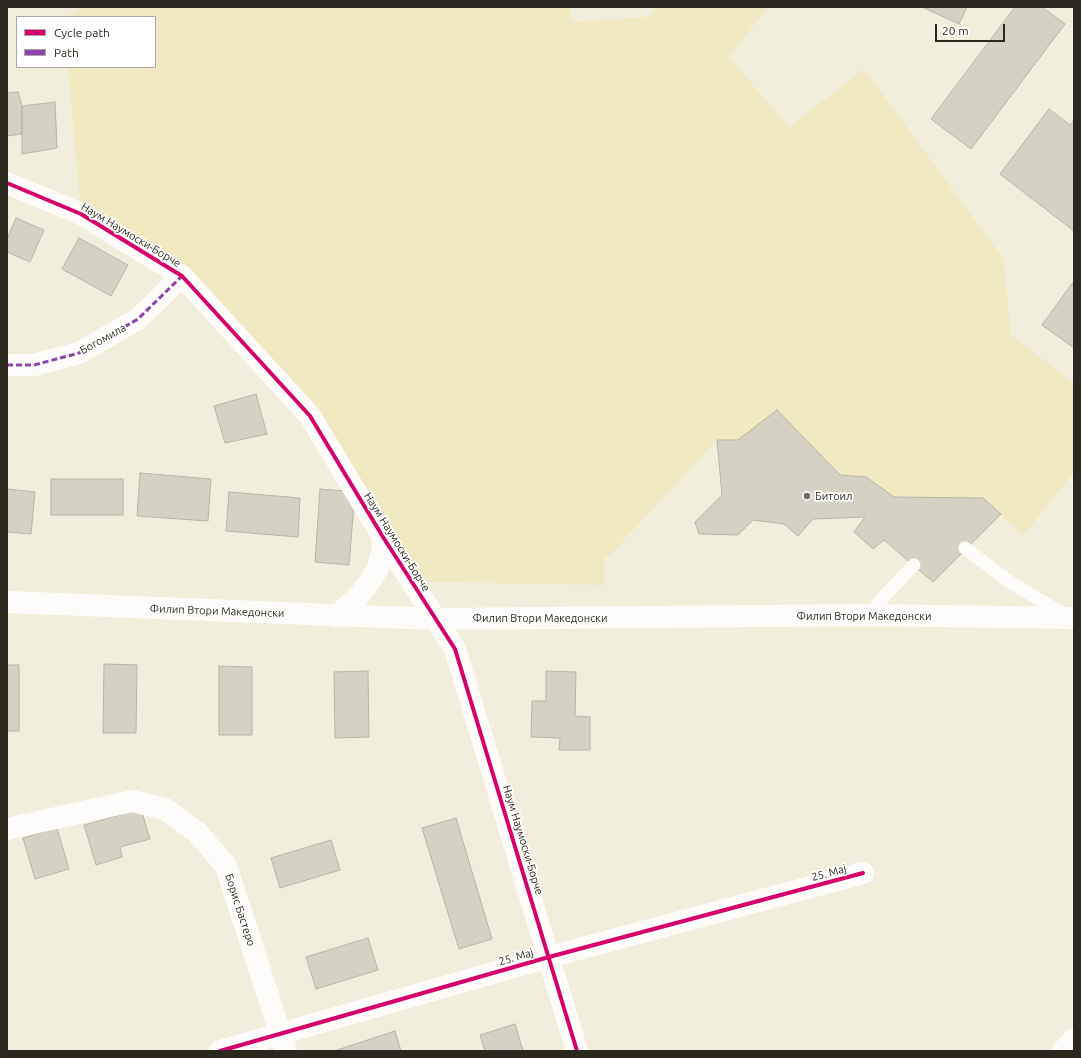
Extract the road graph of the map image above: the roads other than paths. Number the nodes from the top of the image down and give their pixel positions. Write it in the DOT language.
graph roads {
  1 [pos="7,183"];
  2 [pos="182,276"];
  3 [pos="7,365"];
  4 [pos="383,537"];
  5 [pos="965,548"];
  6 [pos="914,565"];
  7 [pos="7,602"];
  8 [pos="869,615"];
  9 [pos="336,616"];
  10 [pos="1072,618"];
  11 [pos="435,619"];
  12 [pos="7,829"];
  13 [pos="863,873"];
  14 [pos="549,957"];
  15 [pos="1074,1039"];
  16 [pos="283,1043"];
  17 [pos="220,1051"];
  18 [pos="577,1051"];
  19 [pos="1063,1051"];
  1 -- 2 [label="street, Наум Наумоски-Борче"];
  2 -- 3 [label="street, Богомила"];
  2 -- 4 [label="street, Наум Наумоски-Борче"];
  4 -- 9 [label="street"];
  4 -- 11 [label="street, Наум Наумоски-Борче"];
  5 -- 10 [label="lane"];
  6 -- 8 [label="lane"];
  7 -- 9 [label="street, Филип Втори Македонски"];
  8 -- 10 [label="street, Филип Втори Македонски"];
  8 -- 11 [label="street, Филип Втори Македонски"];
  9 -- 11 [label="street, Филип Втори Македонски"];
  11 -- 14 [label="street, Наум Наумоски-Борче"];
  12 -- 16 [label="street, Борис Бастеро"];
  13 -- 14 [label="street, 25. Мај"];
  14 -- 16 [label="street, 25. Мај"];
  14 -- 18 [label="street, Наум Наумоски-Борче"];
  15 -- 19 [label="street"];
  16 -- 17 [label="street, 25. Мај"];
}
